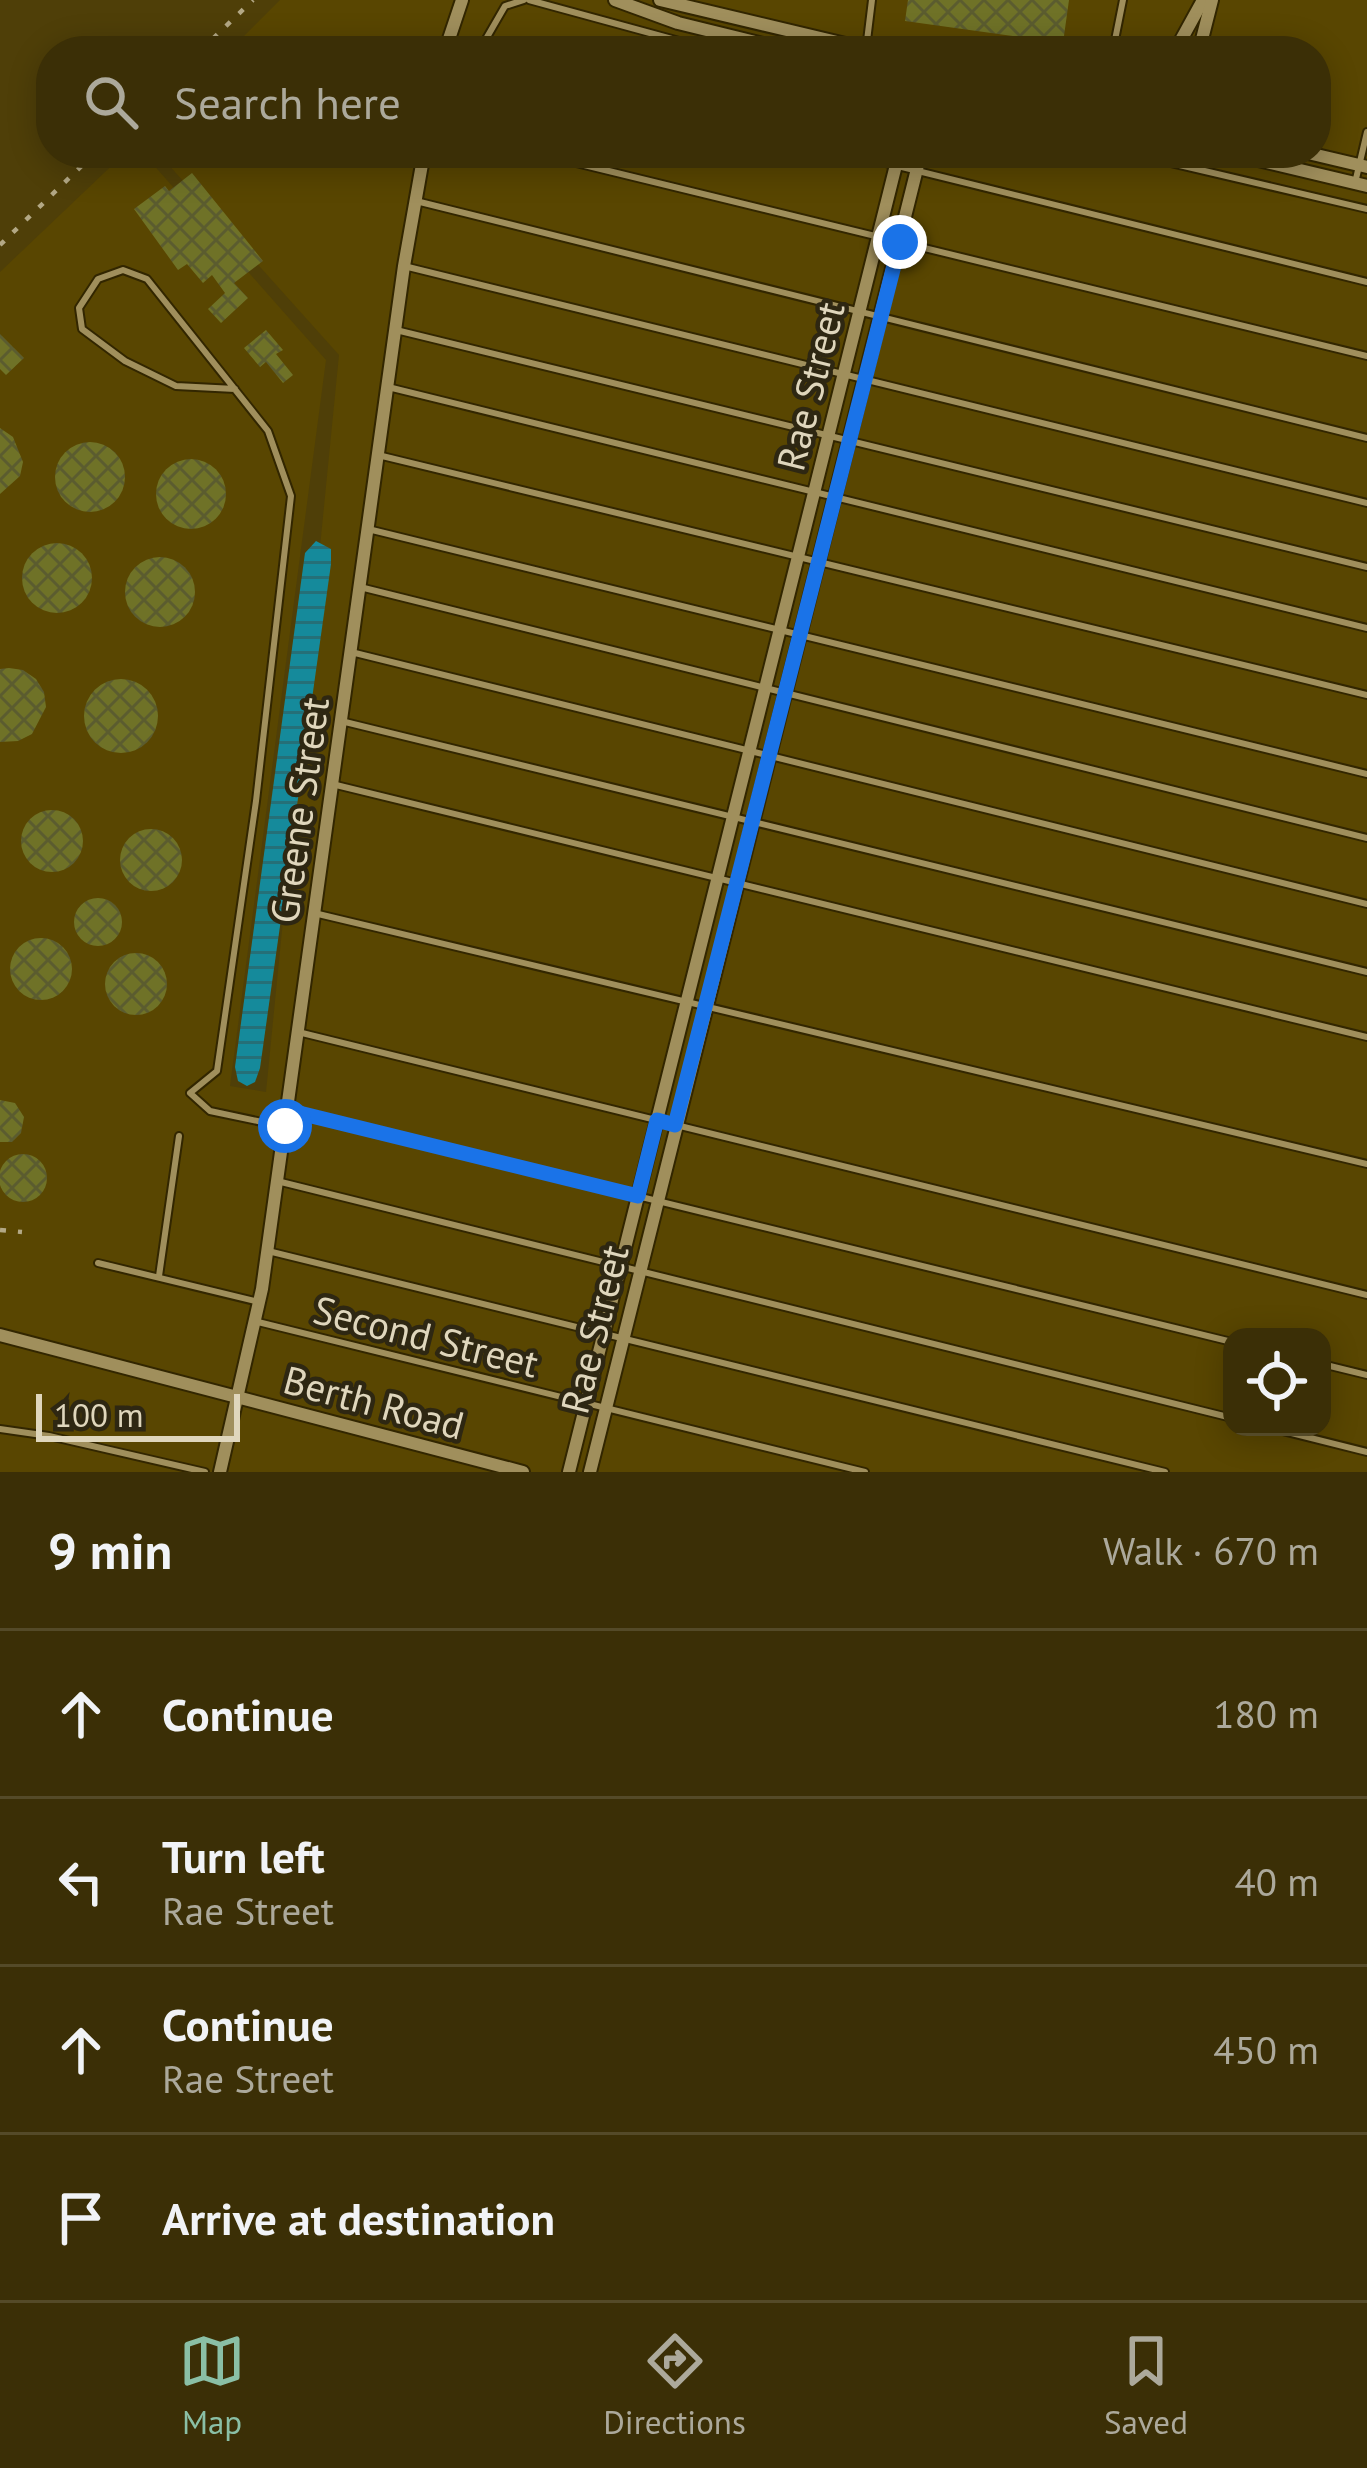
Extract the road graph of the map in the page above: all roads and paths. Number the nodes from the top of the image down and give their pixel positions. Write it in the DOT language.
graph roads {
  1 [pos="462,0"];
  2 [pos="526,0"];
  3 [pos="615,0"];
  4 [pos="660,0"];
  5 [pos="872,0"];
  6 [pos="1123,0"];
  7 [pos="1206,0"];
  8 [pos="450,36"];
  9 [pos="488,36"];
  10 [pos="660,36"];
  11 [pos="731,36"];
  12 [pos="811,36"];
  13 [pos="871,36"];
  14 [pos="1116,36"];
  15 [pos="1184,36"];
  16 [pos="1204,36"];
  17 [pos="1367,132"];
  18 [pos="1331,157"];
  19 [pos="1331,158"];
  20 [pos="1334,159"];
  21 [pos="1363,166"];
  22 [pos="421,168"];
  23 [pos="597,168"];
  24 [pos="895,168"];
  25 [pos="913,168"];
  26 [pos="1192,168"];
  27 [pos="1293,168"];
  28 [pos="916,170"];
  29 [pos="1361,184"];
  30 [pos="415,201"];
  31 [pos="1367,209"];
  32 [pos="878,236"];
  33 [pos="900,242"];
  34 [pos="404,266"];
  35 [pos="1367,282"];
  36 [pos="859,311"];
  37 [pos="882,316"];
  38 [pos="396,330"];
  39 [pos="1367,356"];
  40 [pos="844,372"];
  41 [pos="865,377"];
  42 [pos="388,387"];
  43 [pos="235,388"];
  44 [pos="828,436"];
  45 [pos="1367,438"];
  46 [pos="849,441"];
  47 [pos="378,455"];
  48 [pos="814,491"];
  49 [pos="835,496"];
  50 [pos="1367,502"];
  51 [pos="368,530"];
  52 [pos="798,556"];
  53 [pos="818,561"];
  54 [pos="1367,567"];
  55 [pos="360,587"];
  56 [pos="1367,628"];
  57 [pos="779,630"];
  58 [pos="800,635"];
  59 [pos="351,652"];
  60 [pos="765,689"];
  61 [pos="786,694"];
  62 [pos="1367,695"];
  63 [pos="341,722"];
  64 [pos="750,748"];
  65 [pos="770,753"];
  66 [pos="1367,774"];
  67 [pos="332,784"];
  68 [pos="733,816"];
  69 [pos="752,821"];
  70 [pos="1367,838"];
  71 [pos="717,878"];
  72 [pos="737,883"];
  73 [pos="1367,904"];
  74 [pos="314,913"];
  75 [pos="1367,972"];
  76 [pos="686,1002"];
  77 [pos="705,1006"];
  78 [pos="298,1032"];
  79 [pos="1367,1037"];
  80 [pos="287,1110"];
  81 [pos="657,1120"];
  82 [pos="675,1125"];
  83 [pos="285,1126"];
  84 [pos="179,1136"];
  85 [pos="1367,1164"];
  86 [pos="277,1181"];
  87 [pos="638,1196"];
  88 [pos="656,1201"];
  89 [pos="268,1251"];
  90 [pos="98,1263"];
  91 [pos="620,1267"];
  92 [pos="639,1271"];
  93 [pos="159,1276"];
  94 [pos="1367,1295"];
  95 [pos="259,1302"];
  96 [pos="254,1321"];
  97 [pos="603,1334"];
  98 [pos="0,1335"];
  99 [pos="623,1339"];
  100 [pos="1223,1340"];
  101 [pos="1331,1366"];
  102 [pos="1367,1375"];
  103 [pos="237,1397"];
  104 [pos="586,1403"];
  105 [pos="606,1408"];
  106 [pos="1223,1416"];
  107 [pos="0,1429"];
  108 [pos="1303,1436"];
  109 [pos="1367,1452"];
  110 [pos="205,1472"];
  111 [pos="220,1472"];
  112 [pos="523,1472"];
  113 [pos="569,1472"];
  114 [pos="590,1472"];
  115 [pos="865,1472"];
  116 [pos="1165,1472"];
  1 -- 8 [label="street"];
  2 -- 9 [label="lane"];
  2 -- 10 [label="lane"];
  3 -- 11 [label="street"];
  4 -- 12 [label="street"];
  5 -- 13 [label="lane"];
  6 -- 14 [label="lane"];
  7 -- 15 [label="street"];
  7 -- 16 [label="street"];
  17 -- 21 [label="lane"];
  18 -- 20 [label="street"];
  19 -- 20 [label="street"];
  20 -- 21 [label="street"];
  21 -- 29 [label="lane"];
  22 -- 30 [label="street, Greene Street"];
  23 -- 32 [label="lane"];
  24 -- 32 [label="street, Rae Street"];
  25 -- 28 [label="lane"];
  26 -- 31 [label="lane"];
  27 -- 29 [label="street"];
  28 -- 33 [label="street, Rae Street"];
  28 -- 35 [label="lane"];
  30 -- 34 [label="street, Greene Street"];
  30 -- 36 [label="lane"];
  32 -- 33 [label="lane"];
  32 -- 36 [label="street, Rae Street"];
  33 -- 37 [label="street, Rae Street"];
  33 -- 39 [label="lane"];
  34 -- 38 [label="street, Greene Street"];
  34 -- 40 [label="lane"];
  36 -- 37 [label="lane"];
  36 -- 40 [label="street, Rae Street"];
  37 -- 41 [label="street, Rae Street"];
  37 -- 45 [label="lane"];
  38 -- 42 [label="street, Greene Street"];
  38 -- 44 [label="lane"];
  40 -- 41 [label="lane"];
  40 -- 44 [label="street, Rae Street"];
  41 -- 46 [label="street, Rae Street"];
  41 -- 50 [label="lane"];
  42 -- 47 [label="street, Greene Street"];
  42 -- 48 [label="lane"];
  43 -- 43 [label="lane"];
  43 -- 83 [label="lane"];
  44 -- 46 [label="lane"];
  44 -- 48 [label="street, Rae Street"];
  46 -- 49 [label="street, Rae Street"];
  46 -- 54 [label="lane"];
  47 -- 51 [label="street, Greene Street"];
  47 -- 52 [label="lane"];
  48 -- 49 [label="lane"];
  48 -- 52 [label="street, Rae Street"];
  49 -- 53 [label="street, Rae Street"];
  49 -- 56 [label="lane"];
  51 -- 55 [label="street, Greene Street"];
  51 -- 57 [label="lane"];
  52 -- 53 [label="lane"];
  52 -- 57 [label="street, Rae Street"];
  53 -- 58 [label="street, Rae Street"];
  53 -- 62 [label="lane"];
  55 -- 59 [label="street, Greene Street"];
  55 -- 60 [label="lane"];
  57 -- 58 [label="lane"];
  57 -- 60 [label="street, Rae Street"];
  58 -- 61 [label="street, Rae Street"];
  58 -- 66 [label="lane"];
  59 -- 63 [label="street, Greene Street"];
  59 -- 64 [label="lane"];
  60 -- 61 [label="lane"];
  60 -- 64 [label="street, Rae Street"];
  61 -- 65 [label="street, Rae Street"];
  61 -- 70 [label="lane"];
  63 -- 67 [label="street, Greene Street"];
  63 -- 68 [label="lane"];
  64 -- 65 [label="lane"];
  64 -- 68 [label="street, Rae Street"];
  65 -- 69 [label="street, Rae Street"];
  65 -- 73 [label="lane"];
  67 -- 71 [label="lane"];
  67 -- 74 [label="street, Greene Street"];
  68 -- 69 [label="lane"];
  68 -- 71 [label="street, Rae Street"];
  69 -- 72 [label="street, Rae Street"];
  69 -- 75 [label="lane"];
  71 -- 72 [label="lane"];
  71 -- 76 [label="street, Rae Street"];
  72 -- 77 [label="street, Rae Street"];
  72 -- 79 [label="lane"];
  74 -- 76 [label="lane"];
  74 -- 78 [label="street, Greene Street"];
  76 -- 77 [label="lane"];
  76 -- 81 [label="street, Rae Street"];
  77 -- 82 [label="street, Rae Street"];
  77 -- 85 [label="lane"];
  78 -- 80 [label="street, Greene Street"];
  78 -- 81 [label="lane"];
  80 -- 83 [label="street, Greene Street"];
  80 -- 87 [label="lane"];
  81 -- 82 [label="lane"];
  81 -- 87 [label="street, Rae Street"];
  82 -- 88 [label="street, Rae Street"];
  82 -- 94 [label="lane"];
  83 -- 86 [label="street, Greene Street"];
  84 -- 93 [label="lane"];
  86 -- 89 [label="street, Greene Street"];
  86 -- 91 [label="lane"];
  87 -- 88 [label="lane"];
  87 -- 91 [label="street, Rae Street"];
  88 -- 92 [label="street, Rae Street"];
  88 -- 100 [label="lane"];
  89 -- 95 [label="street, Greene Street"];
  89 -- 97 [label="lane"];
  90 -- 93 [label="lane"];
  91 -- 92 [label="lane"];
  91 -- 97 [label="street, Rae Street"];
  92 -- 99 [label="street, Rae Street"];
  92 -- 106 [label="lane"];
  93 -- 95 [label="lane"];
  95 -- 96 [label="street, Greene Street"];
  96 -- 103 [label="street, Greene Street"];
  96 -- 104 [label="lane, Second Street"];
  97 -- 99 [label="lane"];
  97 -- 104 [label="street, Rae Street"];
  98 -- 103 [label="street, Berth Road"];
  99 -- 105 [label="street, Rae Street"];
  99 -- 116 [label="lane"];
  101 -- 102 [label="lane"];
  103 -- 111 [label="street, Greene Street"];
  103 -- 112 [label="street, Berth Road"];
  104 -- 105 [label="lane, Second Street"];
  104 -- 113 [label="street, Rae Street"];
  105 -- 114 [label="street, Rae Street"];
  105 -- 115 [label="lane, Second Street"];
  107 -- 110 [label="lane"];
  108 -- 109 [label="lane"];
}
